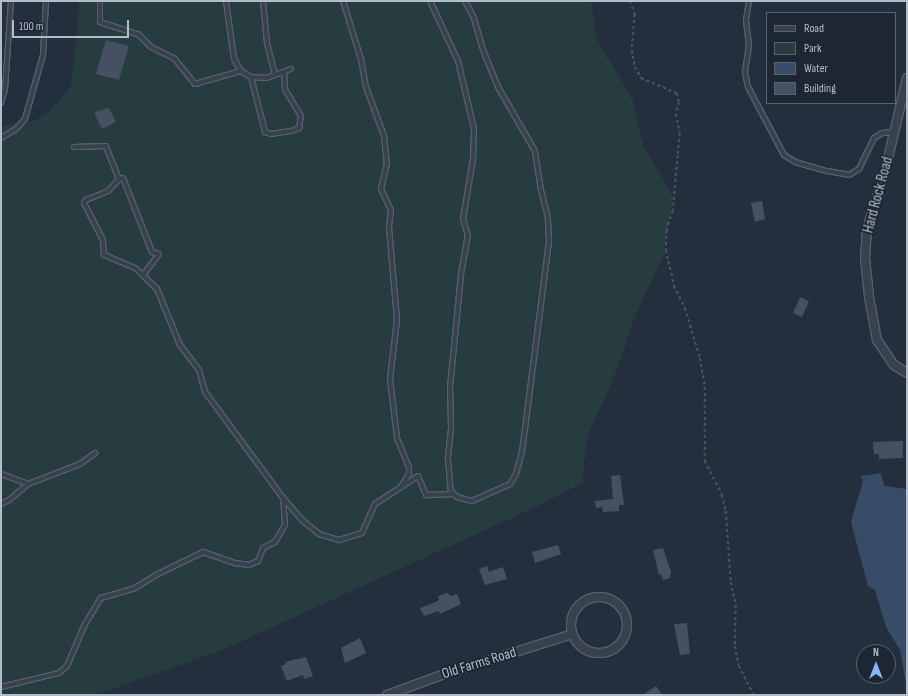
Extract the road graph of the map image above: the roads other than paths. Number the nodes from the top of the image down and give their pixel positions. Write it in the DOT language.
graph roads {
  1 [pos="11,1"];
  2 [pos="46,1"];
  3 [pos="100,1"];
  4 [pos="226,1"];
  5 [pos="262,1"];
  6 [pos="343,1"];
  7 [pos="430,1"];
  8 [pos="464,1"];
  9 [pos="749,1"];
  10 [pos="291,69"];
  11 [pos="241,71"];
  12 [pos="284,72"];
  13 [pos="275,75"];
  14 [pos="251,76"];
  15 [pos="907,78"];
  16 [pos="1,103"];
  17 [pos="894,132"];
  18 [pos="1,138"];
  19 [pos="74,147"];
  20 [pos="119,179"];
  21 [pos="144,274"];
  22 [pos="907,373"];
  23 [pos="95,453"];
  24 [pos="1,474"];
  25 [pos="28,484"];
  26 [pos="402,486"];
  27 [pos="451,491"];
  28 [pos="283,498"];
  29 [pos="1,504"];
  30 [pos="573,634"];
  31 [pos="1,687"];
  32 [pos="387,695"];
  1 -- 16 [label="lane"];
  2 -- 18 [label="lane"];
  3 -- 11 [label="lane"];
  4 -- 11 [label="lane"];
  5 -- 13 [label="lane"];
  6 -- 26 [label="lane"];
  7 -- 27 [label="lane"];
  8 -- 27 [label="lane"];
  9 -- 17 [label="lane"];
  10 -- 12 [label="lane"];
  11 -- 14 [label="lane"];
  12 -- 13 [label="lane"];
  12 -- 14 [label="lane"];
  13 -- 14 [label="lane"];
  15 -- 17 [label="street, Hard Rock Road"];
  17 -- 22 [label="street, Hard Rock Road"];
  19 -- 20 [label="lane"];
  20 -- 21 [label="lane"];
  20 -- 21 [label="lane"];
  21 -- 28 [label="lane"];
  23 -- 25 [label="lane"];
  24 -- 25 [label="lane"];
  25 -- 29 [label="lane"];
  26 -- 27 [label="lane"];
  26 -- 28 [label="lane"];
  28 -- 31 [label="lane"];
  30 -- 30 [label="street"];
  30 -- 32 [label="street, Old Farms Road"];
}
